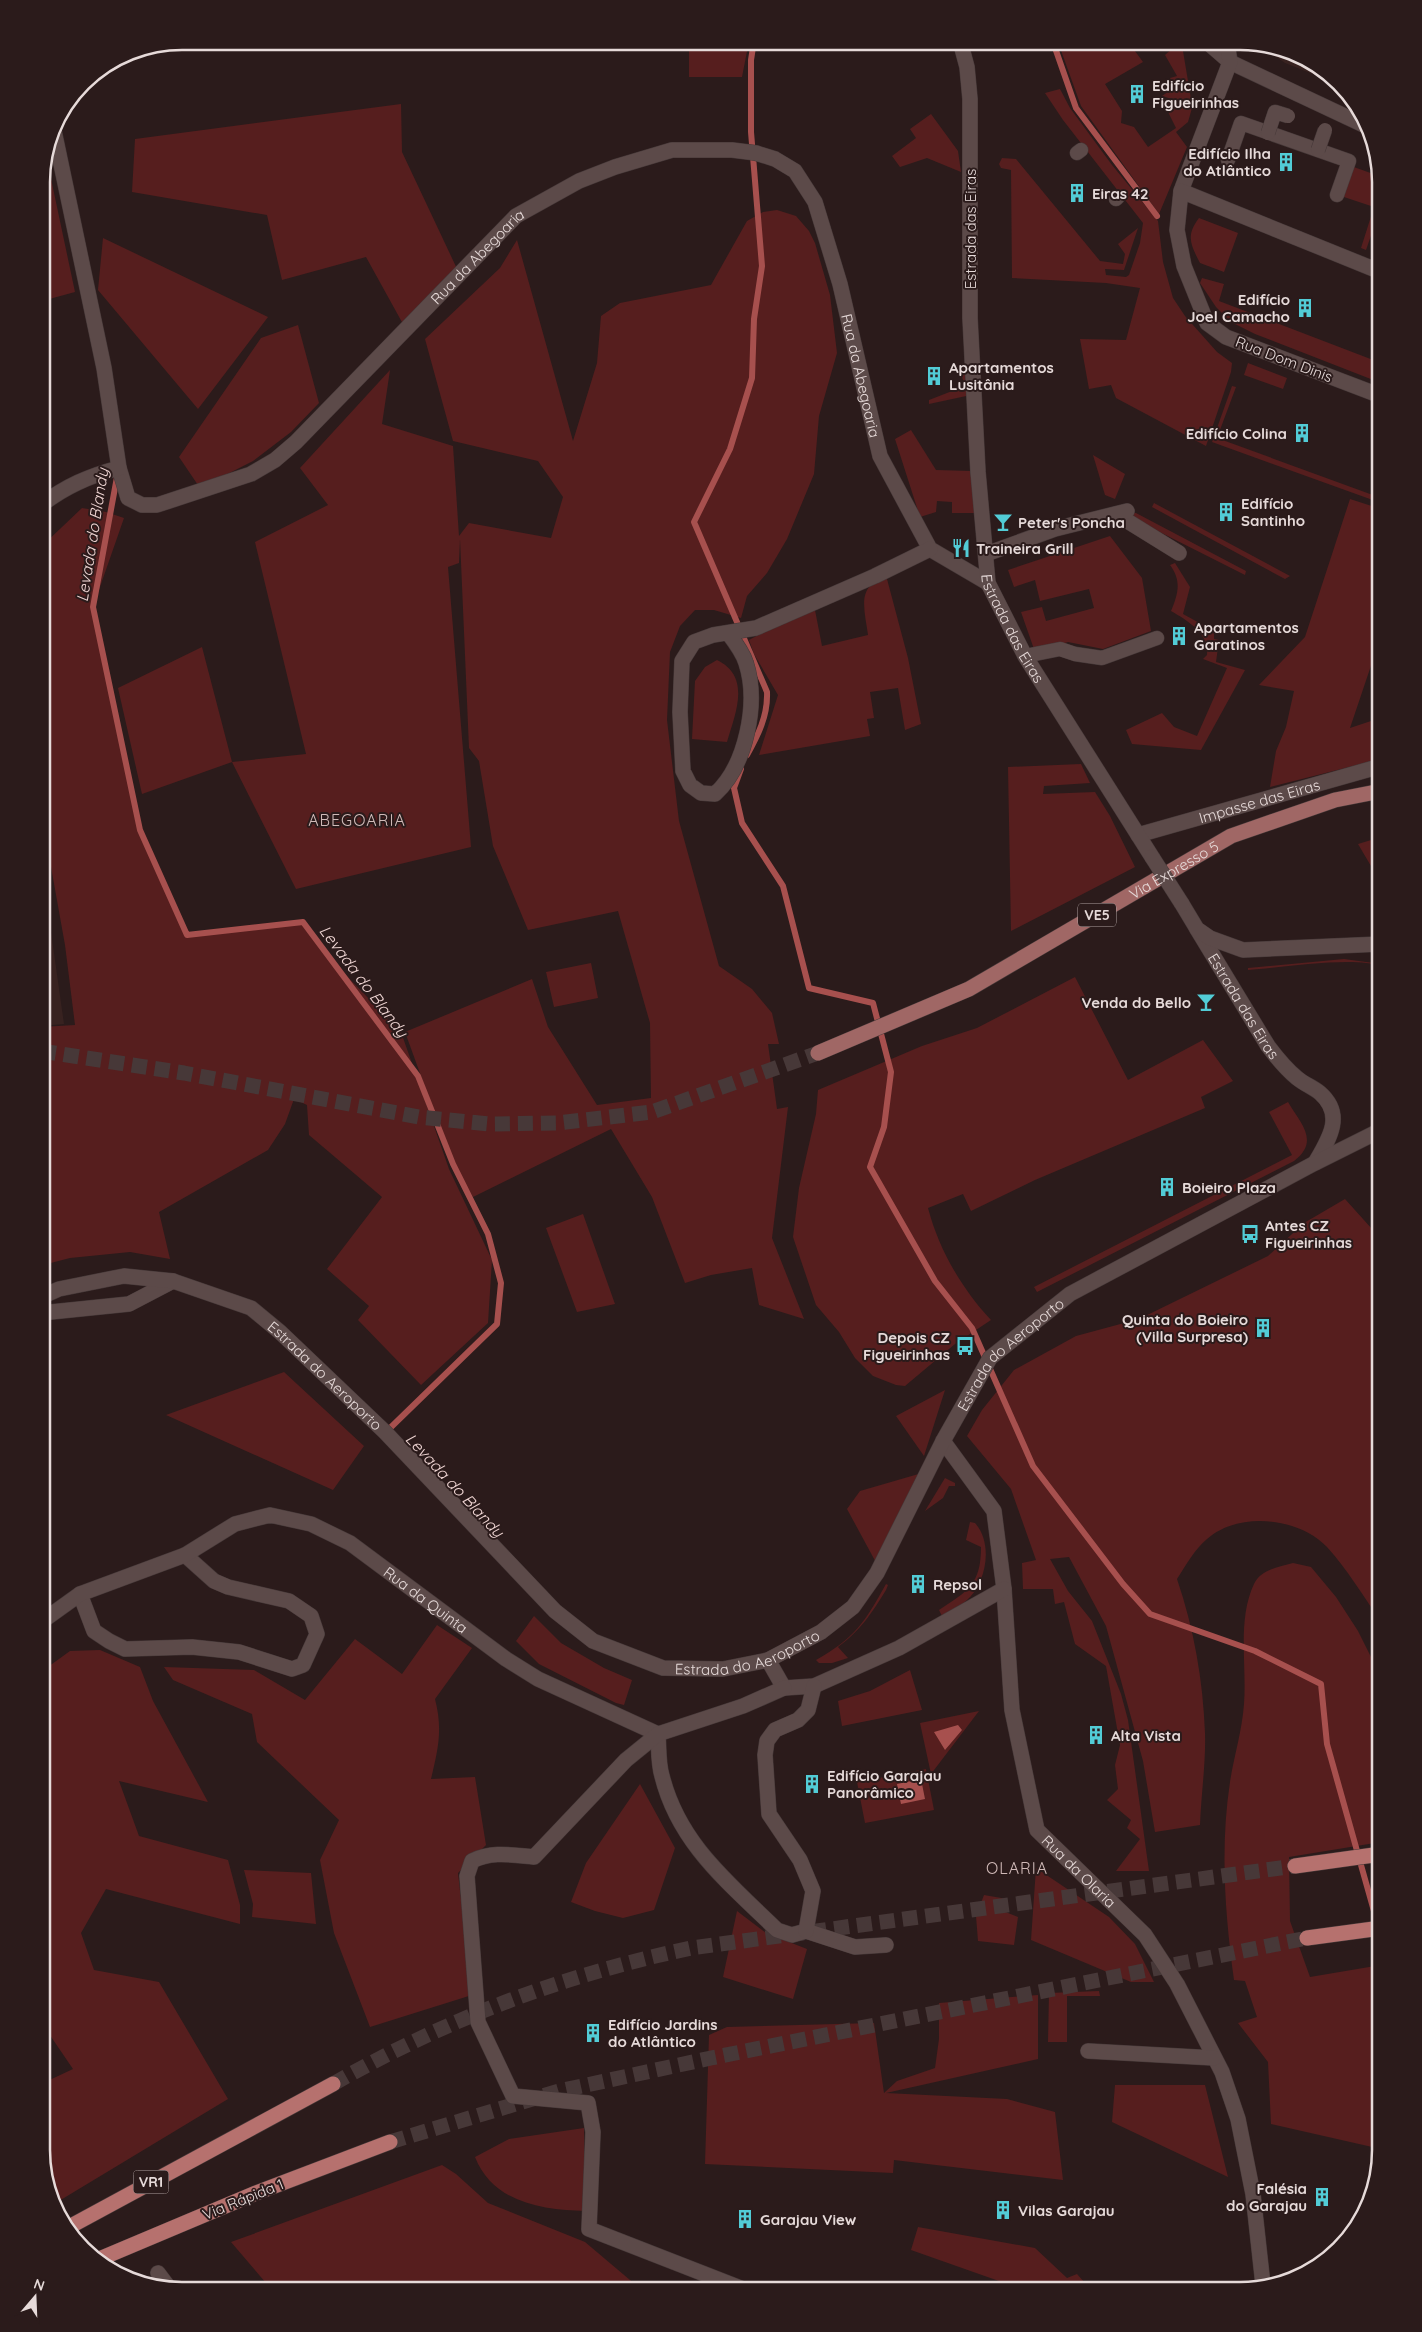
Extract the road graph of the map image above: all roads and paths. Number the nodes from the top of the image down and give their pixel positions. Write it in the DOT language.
graph roads {
  1 [pos="962,50"];
  2 [pos="1216,50"];
  3 [pos="1228,50"];
  4 [pos="1230,62"];
  5 [pos="1351,111"];
  6 [pos="1288,116"];
  7 [pos="1325,130"];
  8 [pos="1268,133"];
  9 [pos="57,141"];
  10 [pos="1318,150"];
  11 [pos="1228,160"];
  12 [pos="1181,191"];
  13 [pos="1336,195"];
  14 [pos="1372,268"];
  15 [pos="1372,393"];
  16 [pos="119,468"];
  17 [pos="50,498"];
  18 [pos="930,549"];
  19 [pos="1179,553"];
  20 [pos="986,554"];
  21 [pos="988,583"];
  22 [pos="728,633"];
  23 [pos="1157,638"];
  24 [pos="1025,656"];
  25 [pos="1372,769"];
  26 [pos="1372,793"];
  27 [pos="1138,836"];
  28 [pos="1197,929"];
  29 [pos="1372,944"];
  30 [pos="818,1053"];
  31 [pos="1372,1134"];
  32 [pos="1315,1162"];
  33 [pos="173,1281"];
  34 [pos="50,1293"];
  35 [pos="50,1312"];
  36 [pos="943,1442"];
  37 [pos="185,1556"];
  38 [pos="1004,1590"];
  39 [pos="80,1594"];
  40 [pos="50,1616"];
  41 [pos="768,1660"];
  42 [pos="814,1686"];
  43 [pos="784,1688"];
  44 [pos="658,1734"];
  45 [pos="1372,1855"];
  46 [pos="1295,1866"];
  47 [pos="1372,1929"];
  48 [pos="806,1931"];
  49 [pos="1307,1938"];
  50 [pos="886,1945"];
  51 [pos="1088,2051"];
  52 [pos="1214,2058"];
  53 [pos="333,2084"];
  54 [pos="390,2142"];
  55 [pos="73,2225"];
  56 [pos="105,2257"];
  57 [pos="158,2273"];
  58 [pos="163,2280"];
  59 [pos="1262,2280"];
  60 [pos="725,2282"];
  1 -- 20 [label="street, Estrada das Eiras"];
  2 -- 4 [label="street"];
  3 -- 4 [label="street"];
  4 -- 5 [label="street"];
  4 -- 12 [label="street, Rua Dom Dinis"];
  6 -- 8 [label="street, bridge"];
  7 -- 10 [label="street, bridge"];
  9 -- 16 [label="street, Rua da Abegoaria"];
  11 -- 13 [label="street"];
  12 -- 14 [label="street"];
  12 -- 15 [label="street, Rua Dom Dinis"];
  16 -- 17 [label="street"];
  16 -- 18 [label="street, Rua da Abegoaria"];
  18 -- 21 [label="street"];
  18 -- 22 [label="street"];
  19 -- 20 [label="street"];
  20 -- 21 [label="street, Estrada das Eiras"];
  21 -- 24 [label="street, Estrada das Eiras"];
  22 -- 22 [label="street"];
  23 -- 24 [label="street"];
  24 -- 27 [label="street, Estrada das Eiras"];
  25 -- 27 [label="street, Impasse das Eiras"];
  26 -- 30 [label="main road, Via Expresso 5 / VE5"];
  27 -- 28 [label="street, Estrada das Eiras, bridge"];
  28 -- 29 [label="street, Estrada das Eiras"];
  28 -- 32 [label="street, Estrada das Eiras"];
  31 -- 32 [label="street, Estrada do Aeroporto"];
  32 -- 36 [label="street, Estrada do Aeroporto"];
  33 -- 34 [label="street, Estrada do Aeroporto"];
  33 -- 35 [label="street"];
  33 -- 41 [label="street, Estrada do Aeroporto"];
  36 -- 38 [label="street, Rua da Olaria"];
  36 -- 41 [label="street, Estrada do Aeroporto"];
  37 -- 39 [label="street, Rua da Quinta"];
  37 -- 39 [label="street"];
  37 -- 44 [label="street, Rua da Quinta"];
  38 -- 42 [label="street"];
  38 -- 52 [label="street, Rua da Olaria"];
  39 -- 40 [label="street, Rua da Quinta"];
  41 -- 43 [label="street"];
  42 -- 43 [label="street"];
  42 -- 48 [label="street"];
  43 -- 44 [label="street"];
  44 -- 48 [label="street"];
  44 -- 60 [label="street"];
  45 -- 46 [label="highway"];
  47 -- 49 [label="highway"];
  48 -- 50 [label="street"];
  51 -- 52 [label="street"];
  52 -- 59 [label="street, Rua da Olaria"];
  53 -- 55 [label="highway, VR1"];
  54 -- 56 [label="highway, Via Rápida 1"];
  57 -- 58 [label="street"];
}
